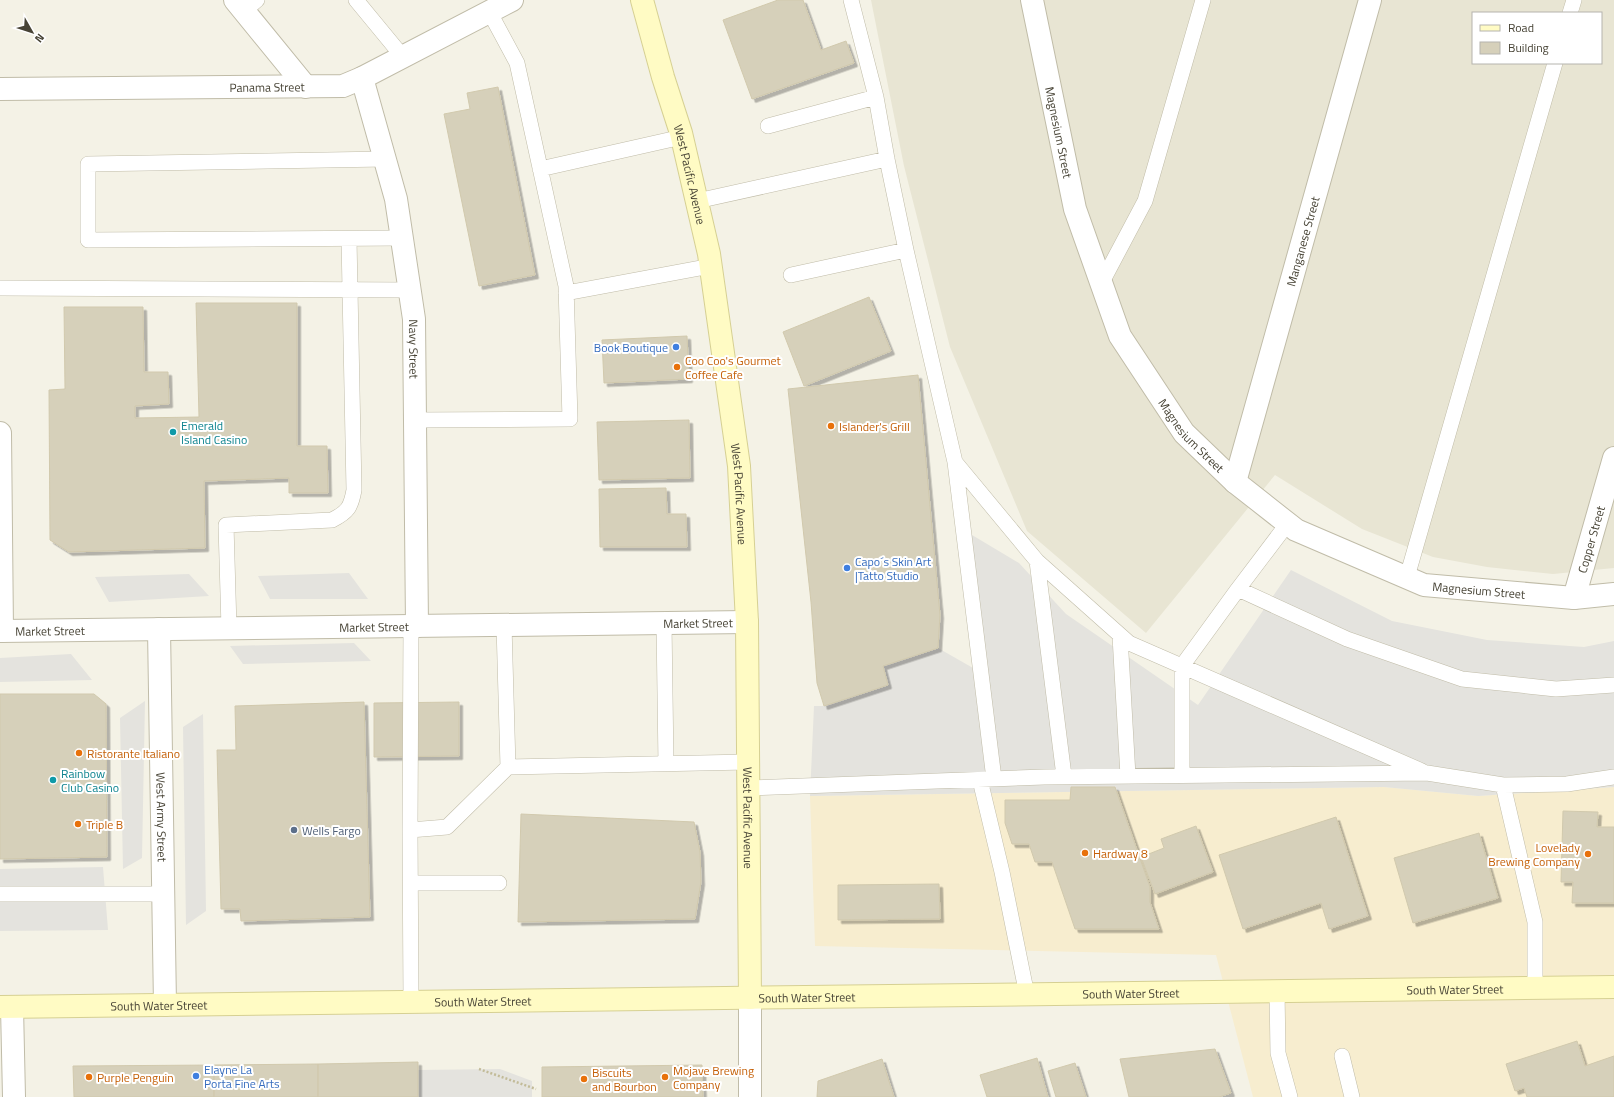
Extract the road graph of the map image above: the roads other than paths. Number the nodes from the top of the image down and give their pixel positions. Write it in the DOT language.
graph roads {
  1 [pos="356,0"];
  2 [pos="512,0"];
  3 [pos="642,0"];
  4 [pos="852,0"];
  5 [pos="1032,0"];
  6 [pos="1203,0"];
  7 [pos="1370,0"];
  8 [pos="1574,0"];
  9 [pos="245,4"];
  10 [pos="489,11"];
  11 [pos="1570,12"];
  12 [pos="403,57"];
  13 [pos="1556,64"];
  14 [pos="362,78"];
  15 [pos="306,87"];
  16 [pos="0,89"];
  17 [pos="876,97"];
  18 [pos="768,126"];
  19 [pos="682,137"];
  20 [pos="385,159"];
  21 [pos="887,159"];
  22 [pos="540,169"];
  23 [pos="697,201"];
  24 [pos="402,238"];
  25 [pos="350,239"];
  26 [pos="906,250"];
  27 [pos="711,266"];
  28 [pos="790,275"];
  29 [pos="1101,284"];
  30 [pos="0,288"];
  31 [pos="350,290"];
  32 [pos="409,290"];
  33 [pos="566,293"];
  34 [pos="415,420"];
  35 [pos="0,433"];
  36 [pos="1614,458"];
  37 [pos="955,462"];
  38 [pos="1235,482"];
  39 [pos="1288,523"];
  40 [pos="1038,561"];
  41 [pos="1407,578"];
  42 [pos="1238,589"];
  43 [pos="1614,594"];
  44 [pos="1574,598"];
  45 [pos="747,622"];
  46 [pos="664,623"];
  47 [pos="504,625"];
  48 [pos="414,626"];
  49 [pos="229,628"];
  50 [pos="159,629"];
  51 [pos="1,631"];
  52 [pos="1120,636"];
  53 [pos="1182,666"];
  54 [pos="1614,685"];
  55 [pos="748,762"];
  56 [pos="666,764"];
  57 [pos="508,767"];
  58 [pos="1427,773"];
  59 [pos="1182,775"];
  60 [pos="1064,776"];
  61 [pos="1128,776"];
  62 [pos="1614,777"];
  63 [pos="987,779"];
  64 [pos="1503,785"];
  65 [pos="748,788"];
  66 [pos="410,830"];
  67 [pos="411,883"];
  68 [pos="499,883"];
  69 [pos="0,894"];
  70 [pos="164,894"];
  71 [pos="1614,987"];
  72 [pos="1535,988"];
  73 [pos="1277,991"];
  74 [pos="1027,995"];
  75 [pos="750,998"];
  76 [pos="412,1002"];
  77 [pos="165,1005"];
  78 [pos="6,1007"];
  79 [pos="1342,1056"];
  80 [pos="14,1097"];
  81 [pos="750,1097"];
  82 [pos="1290,1097"];
  83 [pos="1352,1097"];
  1 -- 12 [label="lane"];
  2 -- 10 [label="street, Panama Street"];
  3 -- 19 [label="main road, West Pacific Avenue"];
  4 -- 17 [label="lane"];
  5 -- 29 [label="street, Magnesium Street"];
  6 -- 29 [label="lane"];
  7 -- 38 [label="street, Manganese Street"];
  8 -- 11 [label="lane"];
  9 -- 15 [label="street"];
  10 -- 12 [label="street, Panama Street"];
  10 -- 22 [label="lane"];
  12 -- 14 [label="street, Panama Street"];
  13 -- 41 [label="lane"];
  14 -- 15 [label="street, Panama Street"];
  14 -- 20 [label="street, Navy Street"];
  15 -- 16 [label="street, Panama Street"];
  17 -- 18 [label="lane"];
  17 -- 21 [label="lane"];
  19 -- 22 [label="lane"];
  19 -- 23 [label="main road, West Pacific Avenue"];
  20 -- 24 [label="street, Navy Street"];
  20 -- 25 [label="lane"];
  21 -- 23 [label="lane"];
  21 -- 26 [label="lane"];
  22 -- 33 [label="lane"];
  23 -- 27 [label="main road, West Pacific Avenue"];
  24 -- 25 [label="lane"];
  24 -- 32 [label="street, Navy Street"];
  25 -- 31 [label="lane"];
  26 -- 28 [label="lane"];
  26 -- 37 [label="lane"];
  27 -- 33 [label="lane"];
  27 -- 45 [label="main road, West Pacific Avenue"];
  29 -- 38 [label="street, Magnesium Street"];
  30 -- 31 [label="lane"];
  31 -- 32 [label="lane"];
  31 -- 49 [label="lane"];
  32 -- 34 [label="street, Navy Street"];
  33 -- 34 [label="lane"];
  34 -- 48 [label="street, Navy Street"];
  35 -- 51 [label="street"];
  36 -- 44 [label="street, Copper Street"];
  37 -- 40 [label="lane"];
  37 -- 63 [label="lane"];
  38 -- 39 [label="street, Magnesium Street"];
  39 -- 41 [label="street, Magnesium Street"];
  39 -- 42 [label="lane"];
  40 -- 52 [label="lane"];
  40 -- 60 [label="lane"];
  41 -- 44 [label="street, Magnesium Street"];
  42 -- 53 [label="lane"];
  42 -- 54 [label="lane"];
  43 -- 44 [label="street, Magnesium Street"];
  45 -- 46 [label="street, Market Street"];
  45 -- 55 [label="main road, West Pacific Avenue"];
  46 -- 47 [label="street, Market Street"];
  46 -- 56 [label="lane"];
  47 -- 48 [label="street, Market Street"];
  47 -- 57 [label="lane"];
  48 -- 49 [label="street, Market Street"];
  48 -- 66 [label="lane"];
  49 -- 50 [label="street, Market Street"];
  50 -- 51 [label="street, Market Street"];
  50 -- 70 [label="street, West Army Street"];
  52 -- 53 [label="lane"];
  52 -- 61 [label="lane"];
  53 -- 58 [label="lane"];
  53 -- 59 [label="lane"];
  55 -- 56 [label="lane"];
  55 -- 65 [label="main road, West Pacific Avenue"];
  56 -- 57 [label="lane"];
  57 -- 66 [label="lane"];
  58 -- 59 [label="lane"];
  58 -- 64 [label="lane"];
  59 -- 61 [label="lane"];
  60 -- 61 [label="lane"];
  60 -- 63 [label="lane"];
  62 -- 64 [label="lane"];
  63 -- 65 [label="lane"];
  63 -- 74 [label="lane"];
  64 -- 72 [label="lane"];
  65 -- 75 [label="main road, West Pacific Avenue"];
  66 -- 67 [label="lane"];
  67 -- 68 [label="lane"];
  67 -- 76 [label="lane"];
  69 -- 70 [label="lane"];
  70 -- 77 [label="street, West Army Street"];
  71 -- 72 [label="main road, South Water Street"];
  72 -- 73 [label="main road, South Water Street"];
  73 -- 74 [label="main road, South Water Street"];
  73 -- 82 [label="lane"];
  74 -- 75 [label="main road, South Water Street"];
  75 -- 76 [label="main road, South Water Street"];
  75 -- 81 [label="street"];
  76 -- 77 [label="main road, South Water Street"];
  77 -- 78 [label="main road, South Water Street"];
  78 -- 80 [label="street"];
  79 -- 83 [label="lane"];
}
